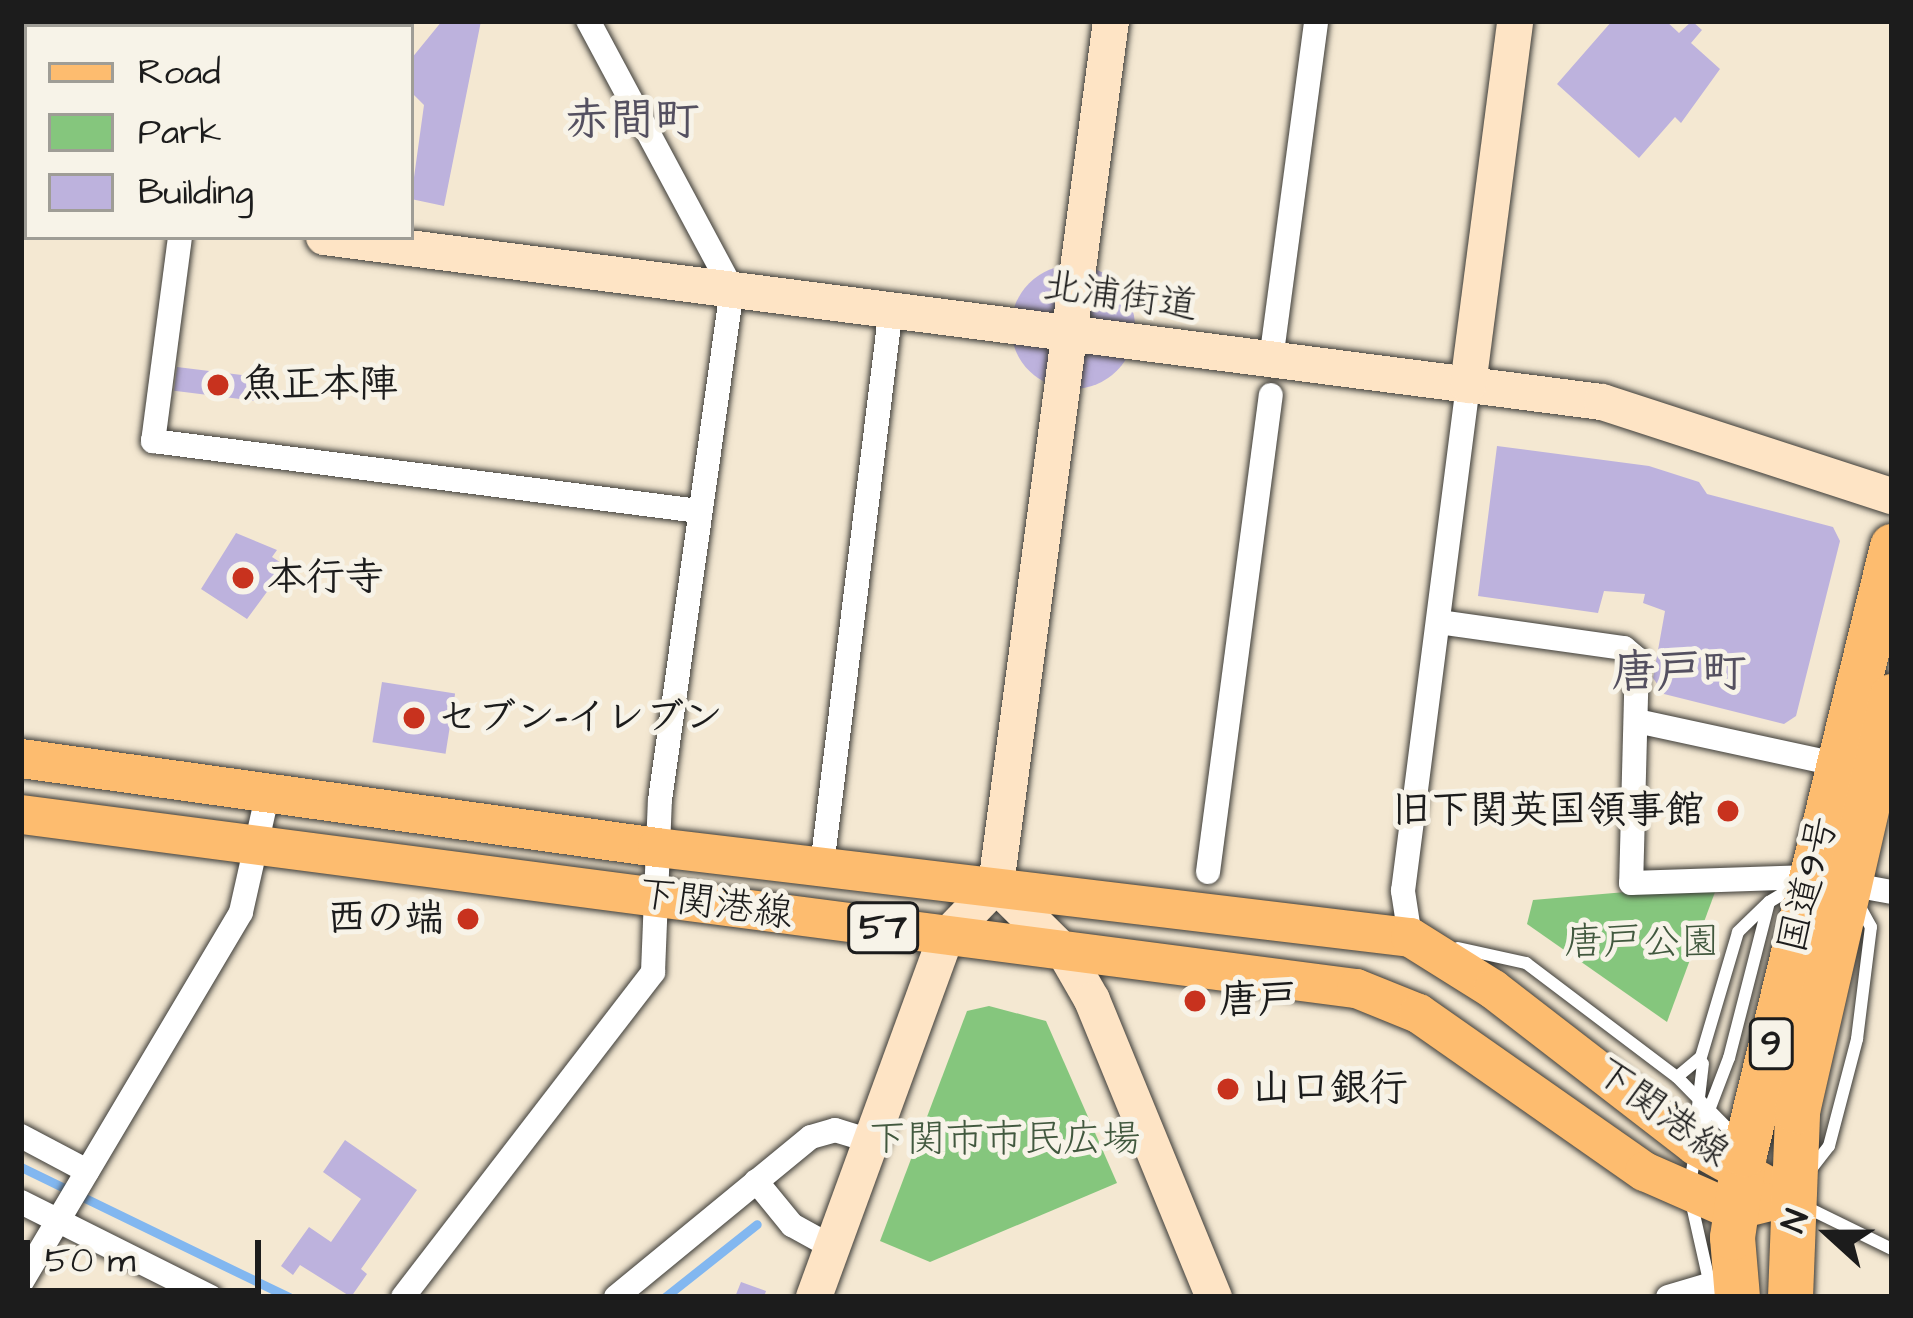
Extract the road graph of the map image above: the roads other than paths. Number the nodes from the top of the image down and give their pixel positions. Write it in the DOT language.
graph roads {
  1 [pos="588,21"];
  2 [pos="1111,21"];
  3 [pos="1316,21"];
  4 [pos="1515,21"];
  5 [pos="180,240"];
  6 [pos="348,240"];
  7 [pos="732,289"];
  8 [pos="892,308"];
  9 [pos="1070,334"];
  10 [pos="1271,378"];
  11 [pos="1468,385"];
  12 [pos="1892,496"];
  13 [pos="699,511"];
  14 [pos="1892,546"];
  15 [pos="1439,622"];
  16 [pos="1892,696"];
  17 [pos="1637,721"];
  18 [pos="21,758"];
  19 [pos="1840,765"];
  20 [pos="268,792"];
  21 [pos="21,814"];
  22 [pos="261,843"];
  23 [pos="657,847"];
  24 [pos="822,866"];
  25 [pos="1208,872"];
  26 [pos="1828,879"];
  27 [pos="996,885"];
  28 [pos="1892,892"];
  29 [pos="655,898"];
  30 [pos="1769,902"];
  31 [pos="946,937"];
  32 [pos="1410,938"];
  33 [pos="1065,953"];
  34 [pos="1707,1040"];
  35 [pos="1730,1058"];
  36 [pos="1700,1075"];
  37 [pos="1677,1077"];
  38 [pos="1697,1094"];
  39 [pos="1712,1107"];
  40 [pos="21,1136"];
  41 [pos="872,1142"];
  42 [pos="1696,1145"];
  43 [pos="85,1175"];
  44 [pos="1739,1178"];
  45 [pos="756,1181"];
  46 [pos="1689,1192"];
  47 [pos="1788,1197"];
  48 [pos="21,1202"];
  49 [pos="59,1217"];
  50 [pos="832,1247"];
  51 [pos="1892,1249"];
  52 [pos="21,1282"];
  53 [pos="1723,1289"];
  54 [pos="211,1297"];
  55 [pos="403,1297"];
  56 [pos="616,1297"];
  57 [pos="814,1297"];
  58 [pos="1214,1297"];
  59 [pos="1668,1297"];
  60 [pos="1790,1297"];
  1 -- 7 [label="street"];
  2 -- 9 [label="street"];
  3 -- 10 [label="street"];
  4 -- 11 [label="street"];
  5 -- 13 [label="street"];
  6 -- 7 [label="street, 北浦街道"];
  7 -- 8 [label="street, 北浦街道"];
  7 -- 13 [label="street"];
  8 -- 9 [label="street, 北浦街道"];
  8 -- 24 [label="street"];
  9 -- 10 [label="street, 北浦街道"];
  9 -- 27 [label="street"];
  10 -- 11 [label="street, 北浦街道"];
  10 -- 25 [label="street"];
  11 -- 12 [label="street, 北浦街道"];
  11 -- 15 [label="street"];
  13 -- 23 [label="street"];
  14 -- 19 [label="highway, 国道9号 / 9"];
  15 -- 17 [label="street"];
  15 -- 32 [label="street"];
  16 -- 26 [label="highway, 国道9号 / 9"];
  17 -- 19 [label="street"];
  17 -- 26 [label="street"];
  18 -- 20 [label="main road, 下関港線 / 57"];
  19 -- 26 [label="highway, 国道9号 / 9"];
  20 -- 22 [label="street"];
  20 -- 23 [label="main road, 下関港線 / 57"];
  21 -- 22 [label="main road, 下関港線 / 57"];
  22 -- 29 [label="main road, 下関港線 / 57"];
  22 -- 43 [label="street"];
  23 -- 24 [label="main road, 下関港線 / 57"];
  23 -- 29 [label="street"];
  24 -- 27 [label="main road, 下関港線 / 57"];
  26 -- 28 [label="street"];
  26 -- 30 [label="lane"];
  26 -- 44 [label="highway, 国道9号 / 9"];
  26 -- 47 [label="highway, 国道9号 / 9"];
  27 -- 31 [label="street"];
  27 -- 32 [label="main road, 下関港線 / 57"];
  27 -- 33 [label="street"];
  29 -- 31 [label="main road, 下関港線 / 57"];
  29 -- 55 [label="street"];
  30 -- 34 [label="lane"];
  30 -- 35 [label="lane"];
  31 -- 33 [label="main road, 下関港線 / 57"];
  31 -- 41 [label="street"];
  32 -- 37 [label="lane"];
  32 -- 42 [label="main road, 下関港線 / 57"];
  33 -- 46 [label="main road, 下関港線 / 57"];
  33 -- 58 [label="street"];
  34 -- 36 [label="lane"];
  34 -- 37 [label="lane"];
  35 -- 36 [label="lane"];
  35 -- 39 [label="lane"];
  36 -- 37 [label="lane"];
  36 -- 38 [label="lane"];
  37 -- 38 [label="lane"];
  38 -- 39 [label="lane"];
  38 -- 42 [label="lane"];
  39 -- 42 [label="lane"];
  39 -- 44 [label="lane"];
  40 -- 43 [label="street"];
  41 -- 45 [label="street"];
  41 -- 50 [label="street"];
  42 -- 44 [label="main road, 下関港線 / 57"];
  42 -- 46 [label="lane"];
  43 -- 49 [label="street"];
  44 -- 46 [label="main road, 下関港線 / 57"];
  44 -- 47 [label="main road, 下関港線"];
  44 -- 53 [label="highway, 国道9号 / 9"];
  45 -- 50 [label="street"];
  45 -- 56 [label="street"];
  46 -- 53 [label="lane"];
  47 -- 51 [label="lane"];
  47 -- 60 [label="highway, 国道9号 / 9"];
  48 -- 49 [label="street"];
  49 -- 52 [label="street"];
  49 -- 54 [label="street"];
  50 -- 57 [label="street"];
  53 -- 59 [label="street"];
}
